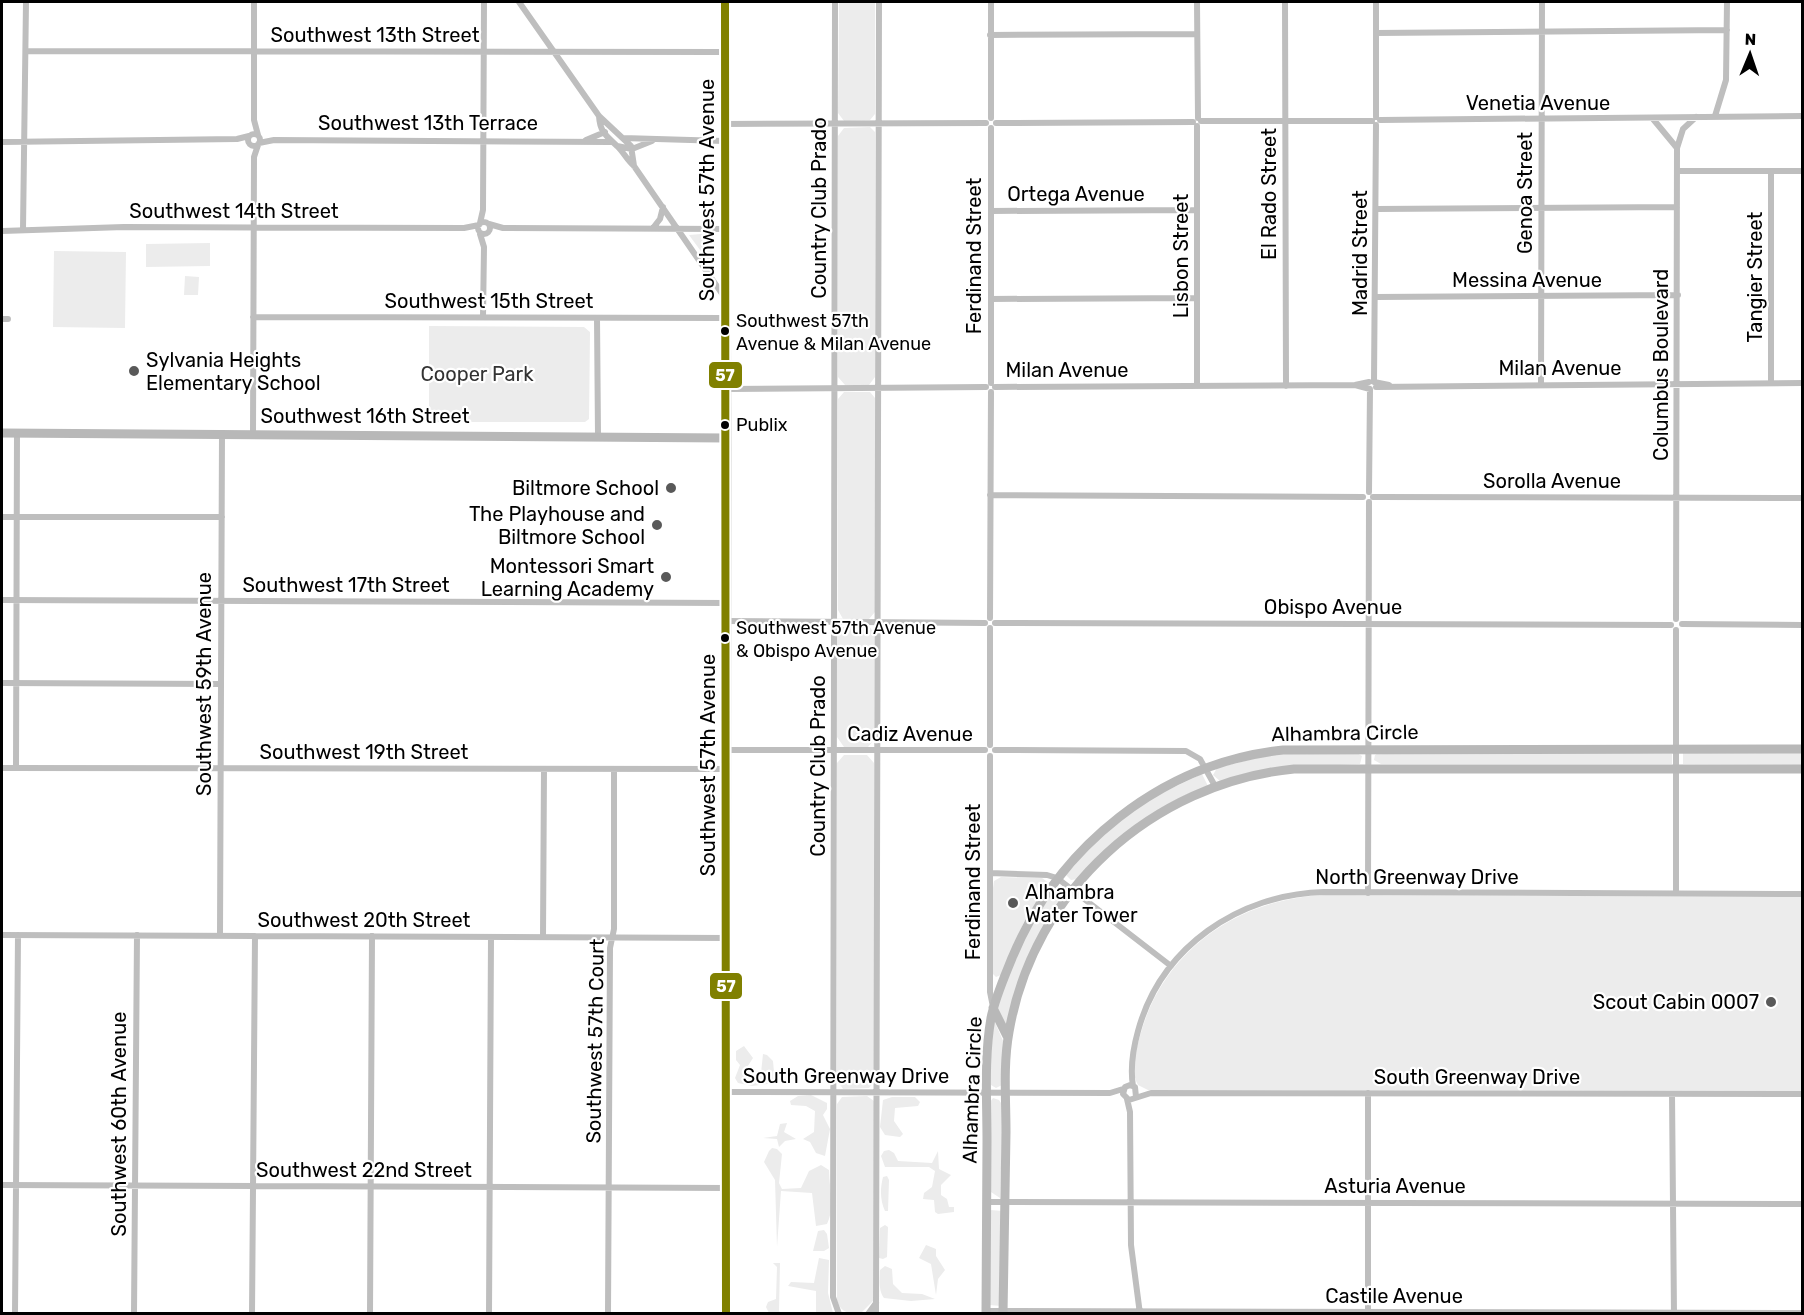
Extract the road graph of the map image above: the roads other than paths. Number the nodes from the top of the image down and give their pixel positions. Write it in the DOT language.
graph roads {
  1 [pos="26,2"];
  2 [pos="255,2"];
  3 [pos="484,2"];
  4 [pos="519,2"];
  5 [pos="725,2"];
  6 [pos="836,2"];
  7 [pos="879,2"];
  8 [pos="991,2"];
  9 [pos="1197,2"];
  10 [pos="1286,2"];
  11 [pos="1376,2"];
  12 [pos="1542,2"];
  13 [pos="1727,2"];
  14 [pos="1727,30"];
  15 [pos="1541,31"];
  16 [pos="1376,33"];
  17 [pos="1197,34"];
  18 [pos="990,35"];
  19 [pos="26,51"];
  20 [pos="254,51"];
  21 [pos="484,52"];
  22 [pos="555,52"];
  23 [pos="725,52"];
  24 [pos="599,116"];
  25 [pos="1715,116"];
  26 [pos="1803,116"];
  27 [pos="1696,117"];
  28 [pos="1653,119"];
  29 [pos="1541,120"];
  30 [pos="1286,121"];
  31 [pos="1376,121"];
  32 [pos="1197,122"];
  33 [pos="991,123"];
  34 [pos="724,124"];
  35 [pos="836,124"];
  36 [pos="879,124"];
  37 [pos="602,132"];
  38 [pos="616,134"];
  39 [pos="623,138"];
  40 [pos="254,140"];
  41 [pos="484,140"];
  42 [pos="586,140"];
  43 [pos="653,140"];
  44 [pos="24,141"];
  45 [pos="724,141"];
  46 [pos="2,142"];
  47 [pos="610,142"];
  48 [pos="618,146"];
  49 [pos="1677,148"];
  50 [pos="632,149"];
  51 [pos="634,166"];
  52 [pos="1677,171"];
  53 [pos="1771,171"];
  54 [pos="1803,171"];
  55 [pos="663,207"];
  56 [pos="1541,207"];
  57 [pos="1677,207"];
  58 [pos="1377,209"];
  59 [pos="1197,210"];
  60 [pos="991,211"];
  61 [pos="255,228"];
  62 [pos="484,228"];
  63 [pos="653,228"];
  64 [pos="24,229"];
  65 [pos="678,229"];
  66 [pos="725,229"];
  67 [pos="2,231"];
  68 [pos="1678,295"];
  69 [pos="1542,296"];
  70 [pos="1376,297"];
  71 [pos="1197,298"];
  72 [pos="725,299"];
  73 [pos="991,299"];
  74 [pos="253,317"];
  75 [pos="483,317"];
  76 [pos="597,318"];
  77 [pos="725,318"];
  78 [pos="1771,383"];
  79 [pos="1803,383"];
  80 [pos="1540,384"];
  81 [pos="1677,384"];
  82 [pos="1372,385"];
  83 [pos="1286,386"];
  84 [pos="991,387"];
  85 [pos="1197,387"];
  86 [pos="878,388"];
  87 [pos="727,389"];
  88 [pos="835,389"];
  89 [pos="2,433"];
  90 [pos="17,433"];
  91 [pos="222,433"];
  92 [pos="253,434"];
  93 [pos="598,436"];
  94 [pos="727,438"];
  95 [pos="990,495"];
  96 [pos="1368,497"];
  97 [pos="1677,498"];
  98 [pos="1803,498"];
  99 [pos="2,517"];
  100 [pos="17,517"];
  101 [pos="222,518"];
  102 [pos="2,600"];
  103 [pos="16,600"];
  104 [pos="221,601"];
  105 [pos="726,603"];
  106 [pos="726,621"];
  107 [pos="834,622"];
  108 [pos="879,623"];
  109 [pos="990,623"];
  110 [pos="1369,624"];
  111 [pos="1676,625"];
  112 [pos="1803,625"];
  113 [pos="2,683"];
  114 [pos="15,683"];
  115 [pos="221,684"];
  116 [pos="1368,749"];
  117 [pos="1676,749"];
  118 [pos="1803,749"];
  119 [pos="726,750"];
  120 [pos="834,750"];
  121 [pos="878,750"];
  122 [pos="990,750"];
  123 [pos="2,768"];
  124 [pos="16,768"];
  125 [pos="220,768"];
  126 [pos="1368,768"];
  127 [pos="544,769"];
  128 [pos="614,769"];
  129 [pos="726,769"];
  130 [pos="1676,769"];
  131 [pos="1803,769"];
  132 [pos="1205,770"];
  133 [pos="1215,786"];
  134 [pos="990,873"];
  135 [pos="1057,878"];
  136 [pos="1072,889"];
  137 [pos="1368,893"];
  138 [pos="1676,893"];
  139 [pos="1803,894"];
  140 [pos="2,935"];
  141 [pos="18,935"];
  142 [pos="137,935"];
  143 [pos="220,936"];
  144 [pos="255,936"];
  145 [pos="372,936"];
  146 [pos="491,937"];
  147 [pos="543,937"];
  148 [pos="612,938"];
  149 [pos="726,938"];
  150 [pos="1171,966"];
  151 [pos="993,1008"];
  152 [pos="1008,1038"];
  153 [pos="1130,1087"];
  154 [pos="726,1092"];
  155 [pos="834,1092"];
  156 [pos="987,1092"];
  157 [pos="1006,1092"];
  158 [pos="877,1093"];
  159 [pos="1110,1093"];
  160 [pos="1151,1093"];
  161 [pos="1368,1093"];
  162 [pos="1672,1094"];
  163 [pos="1803,1094"];
  164 [pos="1130,1098"];
  165 [pos="2,1185"];
  166 [pos="16,1185"];
  167 [pos="135,1186"];
  168 [pos="253,1186"];
  169 [pos="371,1187"];
  170 [pos="490,1188"];
  171 [pos="609,1188"];
  172 [pos="726,1188"];
  173 [pos="987,1202"];
  174 [pos="1005,1202"];
  175 [pos="1131,1203"];
  176 [pos="1367,1203"];
  177 [pos="1673,1203"];
  178 [pos="1803,1204"];
  179 [pos="877,1302"];
  180 [pos="986,1312"];
  181 [pos="1003,1313"];
  182 [pos="1140,1313"];
  183 [pos="1368,1313"];
  184 [pos="1674,1313"];
  185 [pos="1803,1313"];
  186 [pos="15,1314"];
  187 [pos="134,1314"];
  188 [pos="252,1314"];
  189 [pos="370,1314"];
  190 [pos="489,1314"];
  191 [pos="608,1314"];
  192 [pos="726,1314"];
  193 [pos="839,1314"];
  194 [pos="868,1314"];
  195 [pos="876,1314"];
  1 -- 19 [label="street"];
  2 -- 20 [label="street"];
  3 -- 21 [label="street"];
  4 -- 22 [label="street"];
  5 -- 23 [label="street, Southwest 57th Avenue"];
  6 -- 35 [label="street, Country Club Prado"];
  7 -- 36 [label="street"];
  8 -- 18 [label="street, Ferdinand Street"];
  9 -- 17 [label="street, Lisbon Street"];
  10 -- 30 [label="street, El Rado Street"];
  11 -- 16 [label="street, Madrid Street"];
  12 -- 15 [label="street, Genoa Street"];
  13 -- 14 [label="street"];
  14 -- 15 [label="street"];
  14 -- 25 [label="street"];
  15 -- 16 [label="street"];
  15 -- 29 [label="street, Genoa Street"];
  16 -- 31 [label="street, Madrid Street"];
  17 -- 18 [label="street"];
  17 -- 32 [label="street, Lisbon Street"];
  18 -- 33 [label="street, Ferdinand Street"];
  19 -- 20 [label="street, Southwest 13th Street"];
  19 -- 44 [label="street"];
  20 -- 21 [label="street, Southwest 13th Street"];
  20 -- 40 [label="street"];
  21 -- 22 [label="street, Southwest 13th Street"];
  21 -- 41 [label="street"];
  22 -- 23 [label="street, Southwest 13th Street"];
  22 -- 24 [label="street"];
  23 -- 34 [label="street, Southwest 57th Avenue"];
  24 -- 37 [label="street"];
  24 -- 38 [label="street"];
  25 -- 26 [label="street, Venetia Avenue"];
  25 -- 27 [label="street, Venetia Avenue"];
  27 -- 28 [label="street, Venetia Avenue"];
  27 -- 49 [label="street, Columbus Boulevard"];
  28 -- 29 [label="street, Venetia Avenue"];
  28 -- 49 [label="street"];
  29 -- 31 [label="street, Venetia Avenue"];
  29 -- 56 [label="street, Genoa Street"];
  30 -- 31 [label="street, Venetia Avenue"];
  30 -- 32 [label="street, Venetia Avenue"];
  30 -- 83 [label="street, El Rado Street"];
  31 -- 58 [label="street, Madrid Street"];
  32 -- 33 [label="street, Venetia Avenue"];
  32 -- 59 [label="street, Lisbon Street"];
  33 -- 36 [label="street, Venetia Avenue"];
  33 -- 60 [label="street, Ferdinand Street"];
  34 -- 35 [label="street, Venetia Avenue"];
  34 -- 45 [label="street, Southwest 57th Avenue"];
  35 -- 36 [label="street, Venetia Avenue"];
  35 -- 88 [label="street, Country Club Prado"];
  36 -- 86 [label="street"];
  37 -- 38 [label="street"];
  37 -- 42 [label="street, Southwest 13th Terrace"];
  37 -- 47 [label="street"];
  38 -- 39 [label="street"];
  39 -- 43 [label="street"];
  39 -- 50 [label="street"];
  40 -- 41 [label="street, Southwest 13th Terrace"];
  40 -- 44 [label="street, Southwest 13th Terrace"];
  40 -- 61 [label="street"];
  41 -- 42 [label="street, Southwest 13th Terrace"];
  41 -- 62 [label="street"];
  42 -- 47 [label="street, Southwest 13th Terrace"];
  43 -- 45 [label="street"];
  43 -- 50 [label="street"];
  44 -- 46 [label="street, Southwest 13th Terrace"];
  44 -- 64 [label="street"];
  45 -- 66 [label="street, Southwest 57th Avenue"];
  47 -- 48 [label="street"];
  48 -- 50 [label="street"];
  48 -- 51 [label="street"];
  49 -- 52 [label="street, Columbus Boulevard"];
  50 -- 51 [label="street"];
  51 -- 55 [label="street"];
  52 -- 53 [label="street"];
  52 -- 57 [label="street, Columbus Boulevard"];
  53 -- 54 [label="street"];
  53 -- 78 [label="street, Tangier Street"];
  55 -- 63 [label="street"];
  55 -- 65 [label="street"];
  56 -- 57 [label="street"];
  56 -- 58 [label="street"];
  56 -- 69 [label="street, Genoa Street"];
  57 -- 68 [label="street, Columbus Boulevard"];
  58 -- 70 [label="street, Madrid Street"];
  59 -- 60 [label="street, Ortega Avenue"];
  59 -- 71 [label="street, Lisbon Street"];
  60 -- 73 [label="street, Ferdinand Street"];
  61 -- 62 [label="street, Southwest 14th Street"];
  61 -- 64 [label="street, Southwest 14th Street"];
  61 -- 74 [label="street"];
  62 -- 63 [label="street, Southwest 14th Street"];
  62 -- 75 [label="street"];
  63 -- 65 [label="street, Southwest 14th Street"];
  64 -- 67 [label="street, Southwest 14th Street"];
  65 -- 66 [label="street, Southwest 14th Street"];
  65 -- 72 [label="street"];
  66 -- 72 [label="street, Southwest 57th Avenue"];
  68 -- 69 [label="street, Messina Avenue"];
  68 -- 81 [label="street, Columbus Boulevard"];
  69 -- 70 [label="street, Messina Avenue"];
  69 -- 80 [label="street, Genoa Street"];
  70 -- 82 [label="street, Madrid Street"];
  71 -- 73 [label="street"];
  71 -- 85 [label="street, Lisbon Street"];
  72 -- 77 [label="street, Southwest 57th Avenue"];
  73 -- 84 [label="street, Ferdinand Street"];
  74 -- 75 [label="street, Southwest 15th Street"];
  74 -- 92 [label="street"];
  75 -- 76 [label="street, Southwest 15th Street"];
  76 -- 77 [label="street, Southwest 15th Street"];
  76 -- 93 [label="street"];
  77 -- 87 [label="street, Southwest 57th Avenue"];
  78 -- 79 [label="street, Milan Avenue"];
  78 -- 81 [label="street, Milan Avenue"];
  80 -- 81 [label="street, Milan Avenue"];
  80 -- 82 [label="street, Milan Avenue"];
  81 -- 97 [label="street, Columbus Boulevard"];
  82 -- 83 [label="street, Milan Avenue"];
  82 -- 96 [label="street, Madrid Street"];
  83 -- 85 [label="street, Milan Avenue"];
  84 -- 85 [label="street, Milan Avenue"];
  84 -- 86 [label="street, Milan Avenue"];
  84 -- 95 [label="street, Ferdinand Street"];
  86 -- 88 [label="street, Milan Avenue"];
  86 -- 108 [label="street"];
  87 -- 88 [label="street, Milan Avenue"];
  87 -- 94 [label="street, Southwest 57th Avenue"];
  88 -- 107 [label="street, Country Club Prado"];
  89 -- 90 [label="street, Southwest 16th Street"];
  90 -- 91 [label="street, Southwest 16th Street"];
  90 -- 100 [label="street"];
  91 -- 92 [label="street, Southwest 16th Street"];
  91 -- 101 [label="street, Southwest 59th Avenue"];
  92 -- 93 [label="street, Southwest 16th Street"];
  93 -- 94 [label="street, Southwest 16th Street"];
  94 -- 105 [label="street, Southwest 57th Avenue"];
  95 -- 96 [label="street, Sorolla Avenue"];
  95 -- 109 [label="street, Ferdinand Street"];
  96 -- 97 [label="street, Sorolla Avenue"];
  96 -- 110 [label="street, Madrid Street"];
  97 -- 98 [label="street, Sorolla Avenue"];
  97 -- 111 [label="street, Columbus Boulevard"];
  99 -- 100 [label="street"];
  100 -- 101 [label="street"];
  100 -- 103 [label="street"];
  101 -- 104 [label="street, Southwest 59th Avenue"];
  102 -- 103 [label="street, Southwest 17th Street"];
  103 -- 104 [label="street, Southwest 17th Street"];
  103 -- 114 [label="street"];
  104 -- 105 [label="street, Southwest 17th Street"];
  104 -- 115 [label="street, Southwest 59th Avenue"];
  105 -- 106 [label="street, Southwest 57th Avenue"];
  106 -- 107 [label="street, Obispo Avenue"];
  106 -- 119 [label="street, Southwest 57th Avenue"];
  107 -- 108 [label="street, Obispo Avenue"];
  107 -- 120 [label="street, Country Club Prado"];
  108 -- 109 [label="street, Obispo Avenue"];
  108 -- 121 [label="street"];
  109 -- 110 [label="street, Obispo Avenue"];
  109 -- 122 [label="street, Ferdinand Street"];
  110 -- 111 [label="street, Obispo Avenue"];
  110 -- 116 [label="street, Madrid Street"];
  111 -- 112 [label="street, Obispo Avenue"];
  111 -- 117 [label="street, Columbus Boulevard"];
  113 -- 114 [label="street"];
  114 -- 115 [label="street"];
  114 -- 124 [label="street"];
  115 -- 125 [label="street, Southwest 59th Avenue"];
  116 -- 117 [label="street, Alhambra Circle"];
  116 -- 126 [label="street, Madrid Street"];
  116 -- 132 [label="street, Alhambra Circle"];
  117 -- 118 [label="street, Alhambra Circle"];
  117 -- 130 [label="street, Columbus Boulevard"];
  119 -- 120 [label="street, Cadiz Avenue"];
  119 -- 129 [label="street, Southwest 57th Avenue"];
  120 -- 121 [label="street, Cadiz Avenue"];
  120 -- 155 [label="street, Country Club Prado"];
  121 -- 122 [label="street, Cadiz Avenue"];
  121 -- 158 [label="street"];
  122 -- 132 [label="street, Cadiz Avenue"];
  122 -- 134 [label="street, Ferdinand Street"];
  123 -- 124 [label="street, Southwest 19th Street"];
  124 -- 125 [label="street, Southwest 19th Street"];
  125 -- 127 [label="street, Southwest 19th Street"];
  125 -- 143 [label="street, Southwest 59th Avenue"];
  126 -- 130 [label="street, Alhambra Circle"];
  126 -- 133 [label="street, Alhambra Circle"];
  126 -- 137 [label="street, Madrid Street"];
  127 -- 128 [label="street, Southwest 19th Street"];
  127 -- 147 [label="street"];
  128 -- 129 [label="street, Southwest 19th Street"];
  128 -- 148 [label="street, Southwest 57th Court"];
  129 -- 149 [label="street, Southwest 57th Avenue"];
  130 -- 131 [label="street, Alhambra Circle"];
  130 -- 138 [label="street, Columbus Boulevard"];
  132 -- 133 [label="street, Cadiz Avenue"];
  132 -- 135 [label="street, Alhambra Circle"];
  133 -- 136 [label="street, Alhambra Circle"];
  134 -- 135 [label="street"];
  134 -- 151 [label="street, Ferdinand Street"];
  135 -- 136 [label="street"];
  135 -- 151 [label="street, Alhambra Circle"];
  136 -- 150 [label="street"];
  136 -- 152 [label="street, Alhambra Circle"];
  137 -- 138 [label="street, North Greenway Drive"];
  137 -- 150 [label="street, North Greenway Drive"];
  138 -- 139 [label="street, North Greenway Drive"];
  140 -- 141 [label="street, Southwest 20th Street"];
  141 -- 142 [label="street, Southwest 20th Street"];
  141 -- 166 [label="street"];
  142 -- 143 [label="street, Southwest 20th Street"];
  142 -- 167 [label="street, Southwest 60th Avenue"];
  143 -- 144 [label="street, Southwest 20th Street"];
  144 -- 145 [label="street, Southwest 20th Street"];
  144 -- 168 [label="street"];
  145 -- 146 [label="street, Southwest 20th Street"];
  145 -- 169 [label="street"];
  146 -- 147 [label="street, Southwest 20th Street"];
  146 -- 170 [label="street"];
  147 -- 148 [label="street, Southwest 20th Street"];
  148 -- 149 [label="street, Southwest 20th Street"];
  148 -- 171 [label="street, Southwest 57th Court"];
  149 -- 154 [label="street, Southwest 57th Avenue"];
  150 -- 153 [label="street, North Greenway Drive"];
  151 -- 152 [label="street"];
  151 -- 156 [label="street, Alhambra Circle"];
  152 -- 157 [label="street, Alhambra Circle"];
  153 -- 159 [label="street, South Greenway Drive"];
  153 -- 160 [label="street, South Greenway Drive"];
  153 -- 164 [label="street"];
  153 -- 164 [label="street"];
  154 -- 155 [label="street, South Greenway Drive"];
  154 -- 172 [label="street, Southwest 57th Avenue"];
  155 -- 158 [label="street, South Greenway Drive"];
  155 -- 193 [label="street, Country Club Prado"];
  156 -- 157 [label="street, South Greenway Drive"];
  156 -- 158 [label="street, South Greenway Drive"];
  156 -- 173 [label="street, Alhambra Circle"];
  157 -- 159 [label="street, South Greenway Drive"];
  157 -- 174 [label="street, Alhambra Circle"];
  158 -- 179 [label="street"];
  159 -- 164 [label="street, South Greenway Drive"];
  160 -- 161 [label="street, South Greenway Drive"];
  160 -- 164 [label="street, South Greenway Drive"];
  161 -- 162 [label="street, South Greenway Drive"];
  161 -- 176 [label="street"];
  162 -- 163 [label="street, South Greenway Drive"];
  162 -- 177 [label="street"];
  164 -- 175 [label="street"];
  165 -- 166 [label="street, Southwest 22nd Street"];
  166 -- 167 [label="street, Southwest 22nd Street"];
  166 -- 186 [label="street"];
  167 -- 168 [label="street, Southwest 22nd Street"];
  167 -- 187 [label="street, Southwest 60th Avenue"];
  168 -- 169 [label="street, Southwest 22nd Street"];
  168 -- 188 [label="street"];
  169 -- 170 [label="street, Southwest 22nd Street"];
  169 -- 189 [label="street"];
  170 -- 171 [label="street, Southwest 22nd Street"];
  170 -- 190 [label="street"];
  171 -- 172 [label="street, Southwest 22nd Street"];
  171 -- 191 [label="street, Southwest 57th Court"];
  172 -- 192 [label="street, Southwest 57th Avenue"];
  173 -- 174 [label="street, Asturia Avenue"];
  173 -- 180 [label="street, Alhambra Circle"];
  174 -- 175 [label="street, Asturia Avenue"];
  174 -- 181 [label="street, Alhambra Circle"];
  175 -- 176 [label="street, Asturia Avenue"];
  175 -- 182 [label="street"];
  176 -- 177 [label="street, Asturia Avenue"];
  176 -- 183 [label="street"];
  177 -- 178 [label="street, Asturia Avenue"];
  177 -- 184 [label="street"];
  179 -- 194 [label="street"];
  179 -- 195 [label="street"];
  180 -- 181 [label="street, Castile Avenue"];
  181 -- 182 [label="street, Castile Avenue"];
  182 -- 183 [label="street, Castile Avenue"];
  183 -- 184 [label="street, Castile Avenue"];
  184 -- 185 [label="street, Castile Avenue"];
}
